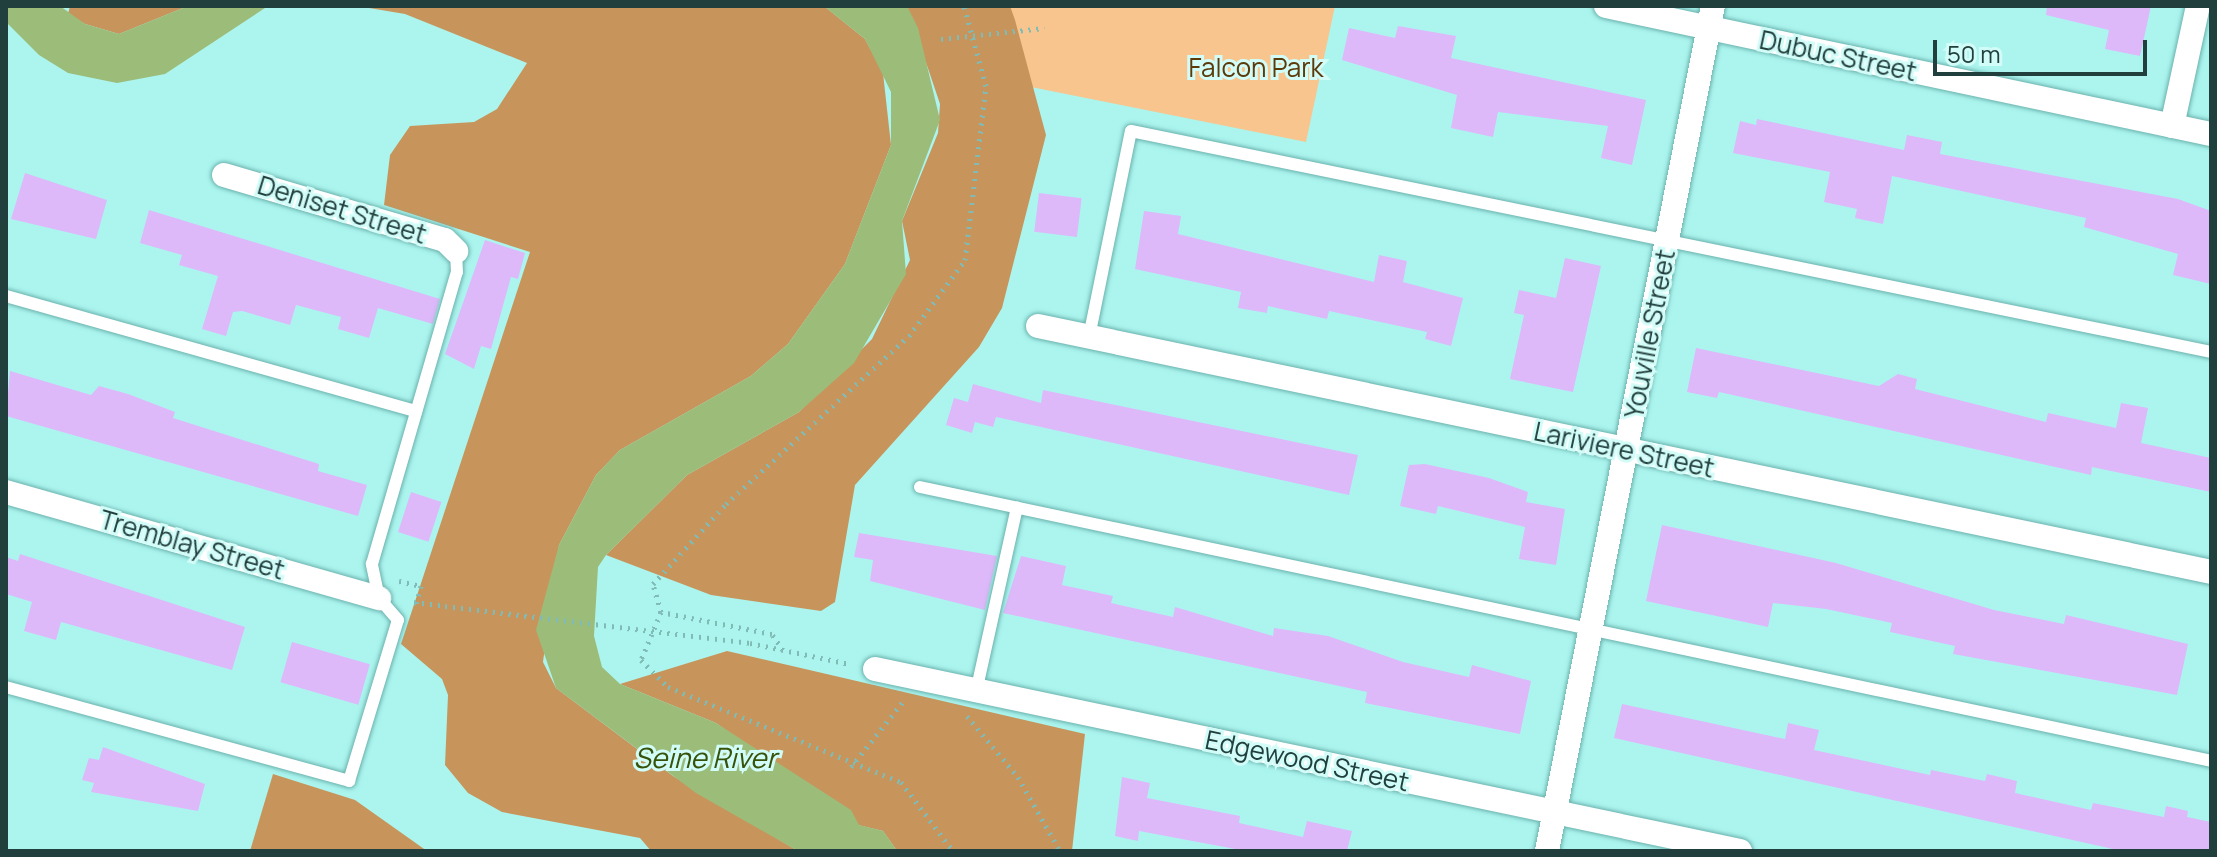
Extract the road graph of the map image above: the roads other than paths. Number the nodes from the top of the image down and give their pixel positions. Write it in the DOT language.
graph roads {
  1 [pos="1606,6"];
  2 [pos="2198,6"];
  3 [pos="1711,17"];
  4 [pos="2172,126"];
  5 [pos="2211,134"];
  6 [pos="224,175"];
  7 [pos="1669,237"];
  8 [pos="456,251"];
  9 [pos="6,296"];
  10 [pos="1038,326"];
  11 [pos="1089,337"];
  12 [pos="2211,352"];
  13 [pos="416,411"];
  14 [pos="1627,451"];
  15 [pos="920,487"];
  16 [pos="6,492"];
  17 [pos="1017,507"];
  18 [pos="2211,572"];
  19 [pos="379,598"];
  20 [pos="1590,631"];
  21 [pos="875,669"];
  22 [pos="6,687"];
  23 [pos="976,692"];
  24 [pos="2211,761"];
  25 [pos="1554,812"];
  26 [pos="1547,851"];
  27 [pos="1740,851"];
  1 -- 3 [label="street, Dubuc Street"];
  2 -- 4 [label="street"];
  3 -- 4 [label="street, Dubuc Street"];
  3 -- 7 [label="street, Youville Street"];
  4 -- 5 [label="street, Dubuc Street"];
  6 -- 8 [label="street, Deniset Street"];
  7 -- 11 [label="lane"];
  7 -- 12 [label="lane"];
  7 -- 14 [label="street, Youville Street"];
  8 -- 13 [label="lane"];
  9 -- 13 [label="lane"];
  10 -- 11 [label="street, Lariviere Street"];
  11 -- 14 [label="street, Lariviere Street"];
  13 -- 19 [label="lane"];
  14 -- 18 [label="street, Lariviere Street"];
  14 -- 20 [label="street, Youville Street"];
  15 -- 17 [label="lane"];
  16 -- 19 [label="street, Tremblay Street"];
  17 -- 20 [label="lane"];
  17 -- 23 [label="lane"];
  19 -- 22 [label="lane"];
  20 -- 24 [label="lane"];
  20 -- 25 [label="street, Youville Street"];
  21 -- 23 [label="street, Edgewood Street"];
  23 -- 25 [label="street, Edgewood Street"];
  25 -- 26 [label="street, Youville Street"];
  25 -- 27 [label="street, Edgewood Street"];
}
